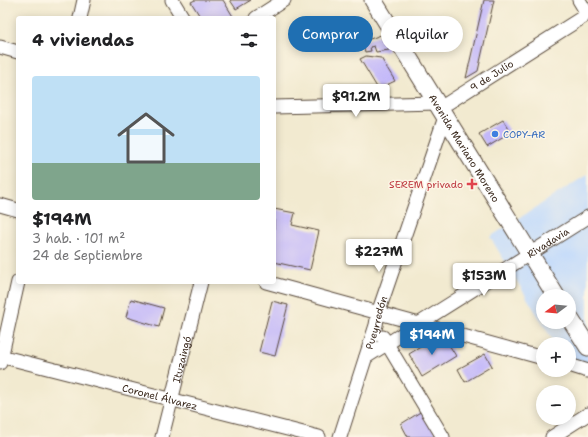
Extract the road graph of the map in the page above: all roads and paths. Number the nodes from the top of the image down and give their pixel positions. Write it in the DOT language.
graph roads {
  1 [pos="84,0"];
  2 [pos="172,0"];
  3 [pos="284,0"];
  4 [pos="373,0"];
  5 [pos="584,11"];
  6 [pos="80,16"];
  7 [pos="182,16"];
  8 [pos="259,16"];
  9 [pos="0,47"];
  10 [pos="16,51"];
  11 [pos="276,107"];
  12 [pos="441,109"];
  13 [pos="0,205"];
  14 [pos="16,209"];
  15 [pos="588,217"];
  16 [pos="530,253"];
  17 [pos="18,284"];
  18 [pos="200,284"];
  19 [pos="272,284"];
  20 [pos="552,289"];
  21 [pos="377,319"];
  22 [pos="418,324"];
  23 [pos="576,328"];
  24 [pos="387,344"];
  25 [pos="588,348"];
  26 [pos="536,356"];
  27 [pos="366,357"];
  28 [pos="1,359"];
  29 [pos="576,368"];
  30 [pos="588,371"];
  31 [pos="171,399"];
  32 [pos="588,414"];
  33 [pos="162,437"];
  34 [pos="319,437"];
  35 [pos="340,437"];
  36 [pos="443,437"];
  37 [pos="552,437"];
  1 -- 6 [label="street"];
  2 -- 7 [label="street"];
  3 -- 8 [label="street"];
  4 -- 12 [label="main road, Avenida Mariano Moreno"];
  5 -- 12 [label="street, 9 de Julio"];
  9 -- 10 [label="street"];
  11 -- 12 [label="street"];
  12 -- 16 [label="main road, Avenida Mariano Moreno"];
  12 -- 21 [label="street, Pueyrredón"];
  13 -- 14 [label="street"];
  15 -- 16 [label="street, Rivadavia"];
  16 -- 20 [label="main road, Avenida Mariano Moreno"];
  16 -- 22 [label="street, Rivadavia"];
  17 -- 28 [label="street"];
  18 -- 31 [label="street, Ituzaingó"];
  19 -- 21 [label="street"];
  21 -- 22 [label="street"];
  21 -- 24 [label="street"];
  21 -- 27 [label="street, Pueyrredón"];
  22 -- 24 [label="street, Rivadavia"];
  22 -- 26 [label="street"];
  23 -- 25 [label="main road"];
  24 -- 27 [label="street, Rivadavia"];
  24 -- 36 [label="street"];
  27 -- 35 [label="street, Pueyrredón"];
  28 -- 31 [label="street, Coronel Álvarez"];
  29 -- 30 [label="street"];
  31 -- 33 [label="street, Ituzaingó"];
  31 -- 34 [label="street, Coronel Álvarez"];
  32 -- 37 [label="street"];
}
